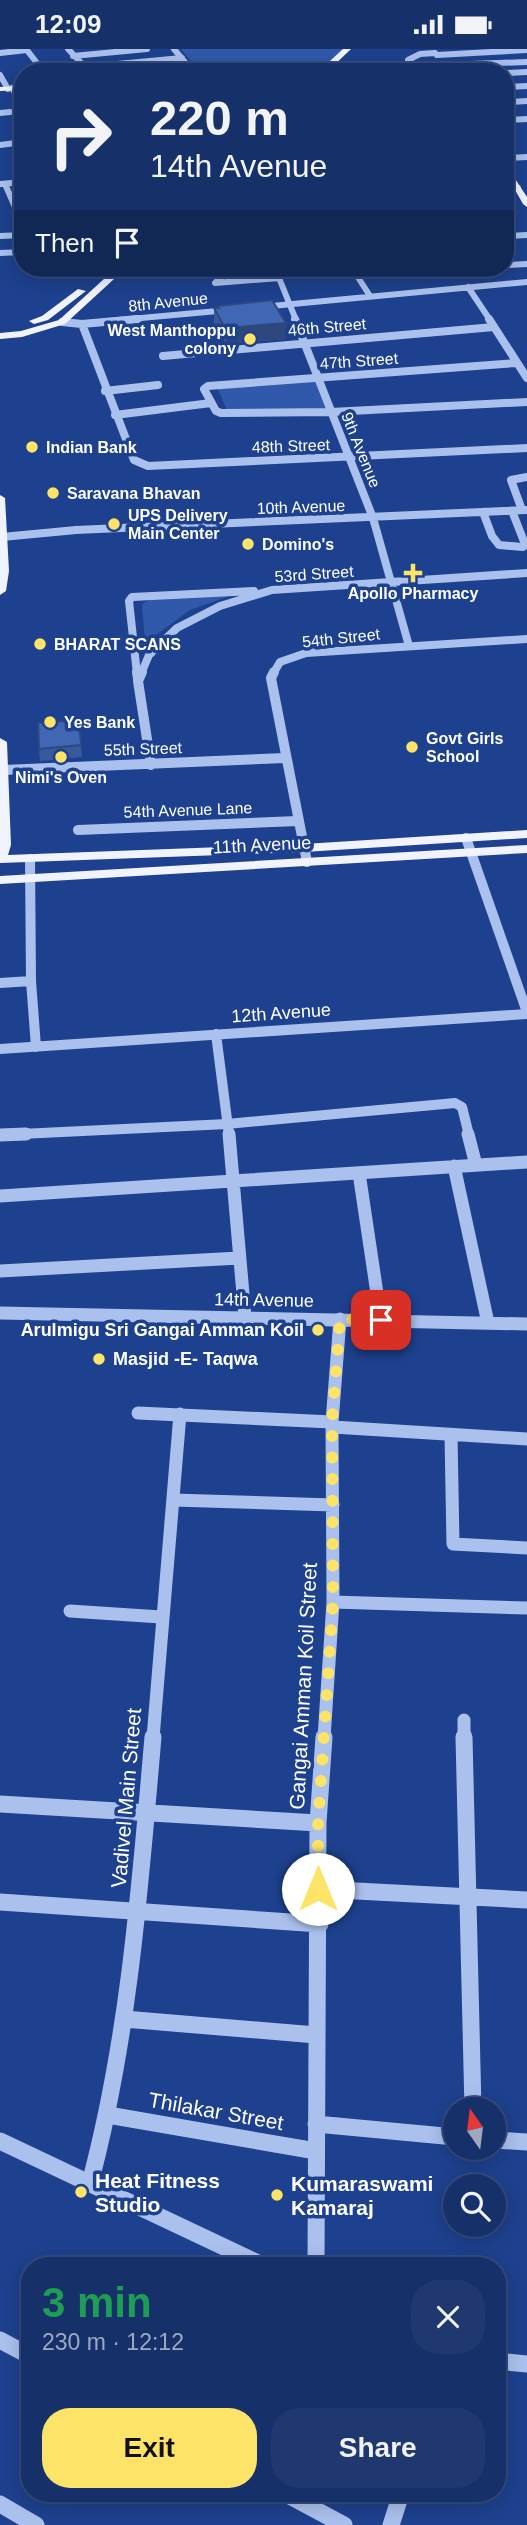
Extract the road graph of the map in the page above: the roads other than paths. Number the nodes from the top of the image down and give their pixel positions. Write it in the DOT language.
graph roads {
  1 [pos="68,49"];
  2 [pos="147,49"];
  3 [pos="174,49"];
  4 [pos="347,49"];
  5 [pos="359,49"];
  6 [pos="27,50"];
  7 [pos="527,50"];
  8 [pos="435,52"];
  9 [pos="0,53"];
  10 [pos="74,56"];
  11 [pos="182,58"];
  12 [pos="527,62"];
  13 [pos="81,63"];
  14 [pos="128,63"];
  15 [pos="187,63"];
  16 [pos="332,63"];
  17 [pos="344,63"];
  18 [pos="407,63"];
  19 [pos="500,63"];
  20 [pos="0,75"];
  21 [pos="7,89"];
  22 [pos="10,112"];
  23 [pos="0,113"];
  24 [pos="3,184"];
  25 [pos="522,190"];
  26 [pos="527,204"];
  27 [pos="14,205"];
  28 [pos="96,277"];
  29 [pos="111,277"];
  30 [pos="221,277"];
  31 [pos="358,277"];
  32 [pos="280,278"];
  33 [pos="527,282"];
  34 [pos="468,287"];
  35 [pos="370,296"];
  36 [pos="290,304"];
  37 [pos="248,308"];
  38 [pos="235,310"];
  39 [pos="62,323"];
  40 [pos="82,324"];
  41 [pos="0,327"];
  42 [pos="494,327"];
  43 [pos="0,336"];
  44 [pos="305,343"];
  45 [pos="163,356"];
  46 [pos="516,363"];
  47 [pos="527,378"];
  48 [pos="316,379"];
  49 [pos="158,385"];
  50 [pos="105,391"];
  51 [pos="527,402"];
  52 [pos="211,403"];
  53 [pos="331,412"];
  54 [pos="115,415"];
  55 [pos="527,448"];
  56 [pos="349,458"];
  57 [pos="140,464"];
  58 [pos="527,477"];
  59 [pos="0,498"];
  60 [pos="525,510"];
  61 [pos="514,514"];
  62 [pos="485,516"];
  63 [pos="373,518"];
  64 [pos="2,533"];
  65 [pos="527,573"];
  66 [pos="390,584"];
  67 [pos="272,590"];
  68 [pos="0,591"];
  69 [pos="527,639"];
  70 [pos="409,646"];
  71 [pos="138,681"];
  72 [pos="0,742"];
  73 [pos="285,758"];
  74 [pos="152,765"];
  75 [pos="3,770"];
  76 [pos="298,821"];
  77 [pos="79,829"];
  78 [pos="527,834"];
  79 [pos="466,838"];
  80 [pos="527,849"];
  81 [pos="471,853"];
  82 [pos="1,854"];
  83 [pos="306,855"];
  84 [pos="24,858"];
  85 [pos="30,878"];
  86 [pos="0,880"];
  87 [pos="32,981"];
  88 [pos="0,983"];
  89 [pos="527,1013"];
  90 [pos="216,1034"];
  91 [pos="36,1047"];
  92 [pos="0,1049"];
  93 [pos="228,1124"];
  94 [pos="0,1135"];
  95 [pos="527,1162"];
  96 [pos="476,1165"];
  97 [pos="454,1166"];
  98 [pos="359,1173"];
  99 [pos="235,1181"];
  100 [pos="0,1196"];
  101 [pos="239,1258"];
  102 [pos="0,1271"];
  103 [pos="0,1313"];
  104 [pos="245,1317"];
  105 [pos="340,1319"];
  106 [pos="381,1320"];
  107 [pos="488,1323"];
  108 [pos="527,1324"];
  109 [pos="138,1413"];
  110 [pos="180,1414"];
  111 [pos="333,1425"];
  112 [pos="451,1435"];
  113 [pos="527,1440"];
  114 [pos="173,1500"];
  115 [pos="333,1505"];
  116 [pos="527,1548"];
  117 [pos="333,1602"];
  118 [pos="527,1608"];
  119 [pos="70,1611"];
  120 [pos="161,1617"];
  121 [pos="464,1720"];
  122 [pos="0,1804"];
  123 [pos="147,1813"];
  124 [pos="318,1823"];
  125 [pos="318,1889"];
  126 [pos="466,1896"];
  127 [pos="527,1901"];
  128 [pos="0,1902"];
  129 [pos="138,1911"];
  130 [pos="320,1924"];
  131 [pos="124,2019"];
  132 [pos="316,2035"];
  133 [pos="473,2097"];
  134 [pos="108,2115"];
  135 [pos="316,2124"];
  136 [pos="443,2136"];
  137 [pos="506,2140"];
  138 [pos="0,2141"];
  139 [pos="527,2141"];
  140 [pos="316,2151"];
  141 [pos="90,2183"];
  142 [pos="245,2257"];
  143 [pos="316,2257"];
  144 [pos="0,2340"];
  145 [pos="21,2351"];
  146 [pos="506,2362"];
  147 [pos="527,2364"];
  148 [pos="301,2502"];
  149 [pos="398,2502"];
  150 [pos="0,2504"];
  151 [pos="36,2525"];
  152 [pos="345,2525"];
  153 [pos="391,2525"];
  1 -- 10 [label="street"];
  2 -- 10 [label="street"];
  3 -- 11 [label="street"];
  4 -- 16 [label="main road"];
  5 -- 17 [label="main road"];
  6 -- 9 [label="street"];
  7 -- 8 [label="street"];
  8 -- 18 [label="street"];
  10 -- 13 [label="street"];
  11 -- 14 [label="street"];
  11 -- 15 [label="street"];
  12 -- 19 [label="street"];
  20 -- 21 [label="street"];
  22 -- 23 [label="street"];
  24 -- 27 [label="street"];
  25 -- 26 [label="main road"];
  28 -- 41 [label="main road"];
  29 -- 39 [label="main road"];
  30 -- 32 [label="street"];
  31 -- 35 [label="street"];
  32 -- 36 [label="street, 9th Avenue"];
  33 -- 34 [label="street"];
  34 -- 35 [label="street"];
  34 -- 42 [label="street"];
  35 -- 36 [label="street"];
  36 -- 37 [label="street"];
  36 -- 44 [label="street, 9th Avenue"];
  38 -- 40 [label="street, 8th Avenue"];
  39 -- 40 [label="street, 8th Avenue"];
  39 -- 43 [label="main road"];
  40 -- 50 [label="street"];
  42 -- 44 [label="street, 46th Street"];
  42 -- 46 [label="street"];
  44 -- 45 [label="street, 46th Street"];
  44 -- 48 [label="street, 9th Avenue"];
  46 -- 47 [label="street"];
  46 -- 48 [label="street, 47th Street"];
  48 -- 52 [label="street, 47th Street"];
  48 -- 53 [label="street, 9th Avenue"];
  49 -- 50 [label="street"];
  50 -- 54 [label="street"];
  51 -- 53 [label="street"];
  52 -- 53 [label="street"];
  52 -- 54 [label="street"];
  53 -- 56 [label="street, 9th Avenue"];
  54 -- 57 [label="street"];
  55 -- 56 [label="street, 48th Street"];
  56 -- 57 [label="street, 48th Street"];
  56 -- 63 [label="street, 9th Avenue"];
  58 -- 60 [label="street"];
  59 -- 64 [label="main road"];
  60 -- 61 [label="street, 10th Avenue"];
  61 -- 62 [label="street, 10th Avenue"];
  61 -- 62 [label="street"];
  62 -- 63 [label="street, 10th Avenue"];
  63 -- 64 [label="street, 10th Avenue"];
  63 -- 66 [label="street, 9th Avenue"];
  64 -- 68 [label="main road"];
  65 -- 66 [label="street, 53rd Street"];
  66 -- 67 [label="street, 53rd Street"];
  66 -- 70 [label="street, 9th Avenue"];
  67 -- 71 [label="street, 53rd Street"];
  67 -- 71 [label="street"];
  69 -- 70 [label="street, 54th Street"];
  70 -- 73 [label="street, 54th Street"];
  71 -- 74 [label="street"];
  72 -- 75 [label="main road"];
  73 -- 74 [label="street, 55th Street"];
  73 -- 76 [label="street, 54th Street"];
  74 -- 75 [label="street, 55th Street"];
  75 -- 82 [label="main road"];
  76 -- 77 [label="street, 54th Avenue Lane"];
  76 -- 83 [label="street, 54th Street"];
  78 -- 79 [label="main road, 11th Avenue"];
  79 -- 81 [label="street"];
  79 -- 83 [label="main road, 11th Avenue"];
  80 -- 81 [label="main road, 11th Avenue"];
  81 -- 83 [label="main road, 11th Avenue"];
  81 -- 89 [label="street"];
  82 -- 84 [label="main road"];
  83 -- 84 [label="main road, 11th Avenue"];
  83 -- 85 [label="main road, 11th Avenue"];
  84 -- 85 [label="street"];
  85 -- 86 [label="main road, 11th Avenue"];
  85 -- 87 [label="street"];
  87 -- 88 [label="street"];
  87 -- 91 [label="street"];
  89 -- 90 [label="street, 12th Avenue"];
  90 -- 91 [label="street, 12th Avenue"];
  90 -- 93 [label="street"];
  91 -- 92 [label="street, 12th Avenue"];
  93 -- 94 [label="street"];
  93 -- 96 [label="street"];
  93 -- 99 [label="street"];
  95 -- 96 [label="street"];
  96 -- 97 [label="street"];
  97 -- 98 [label="street"];
  97 -- 107 [label="street"];
  98 -- 99 [label="street"];
  98 -- 106 [label="street"];
  99 -- 100 [label="street"];
  99 -- 101 [label="street"];
  101 -- 102 [label="street"];
  101 -- 104 [label="street"];
  103 -- 104 [label="street, 14th Avenue"];
  104 -- 105 [label="street, 14th Avenue"];
  105 -- 106 [label="street, 14th Avenue"];
  105 -- 111 [label="street, Gangai Amman Koil Street"];
  106 -- 107 [label="street, 14th Avenue"];
  107 -- 108 [label="street, 14th Avenue"];
  109 -- 110 [label="street"];
  110 -- 111 [label="street"];
  110 -- 114 [label="street, Vadivel Main Street"];
  111 -- 112 [label="street"];
  111 -- 115 [label="street, Gangai Amman Koil Street"];
  112 -- 113 [label="street"];
  112 -- 116 [label="street"];
  114 -- 115 [label="street"];
  114 -- 120 [label="street, Vadivel Main Street"];
  115 -- 117 [label="street, Gangai Amman Koil Street"];
  117 -- 118 [label="street"];
  117 -- 124 [label="street, Gangai Amman Koil Street"];
  119 -- 120 [label="street"];
  120 -- 123 [label="street, Vadivel Main Street"];
  121 -- 126 [label="street"];
  122 -- 123 [label="street"];
  123 -- 124 [label="street"];
  123 -- 129 [label="street, Vadivel Main Street"];
  124 -- 125 [label="street, Gangai Amman Koil Street"];
  125 -- 126 [label="street"];
  125 -- 130 [label="street, Gangai Amman Koil Street"];
  126 -- 127 [label="street"];
  126 -- 133 [label="street"];
  128 -- 129 [label="street"];
  129 -- 130 [label="street"];
  129 -- 131 [label="street, Vadivel Main Street"];
  130 -- 132 [label="street, Gangai Amman Koil Street"];
  131 -- 132 [label="street"];
  131 -- 134 [label="street, Vadivel Main Street"];
  132 -- 135 [label="street, Gangai Amman Koil Street"];
  134 -- 140 [label="street, Thilakar Street"];
  134 -- 141 [label="street, Vadivel Main Street"];
  135 -- 136 [label="street"];
  135 -- 140 [label="street, Gangai Amman Koil Street"];
  137 -- 139 [label="street"];
  138 -- 141 [label="street"];
  140 -- 143 [label="street, Gangai Amman Koil Street"];
  141 -- 142 [label="street"];
  144 -- 145 [label="street"];
  146 -- 147 [label="street"];
  148 -- 152 [label="street"];
  149 -- 153 [label="street"];
  150 -- 151 [label="street"];
}
